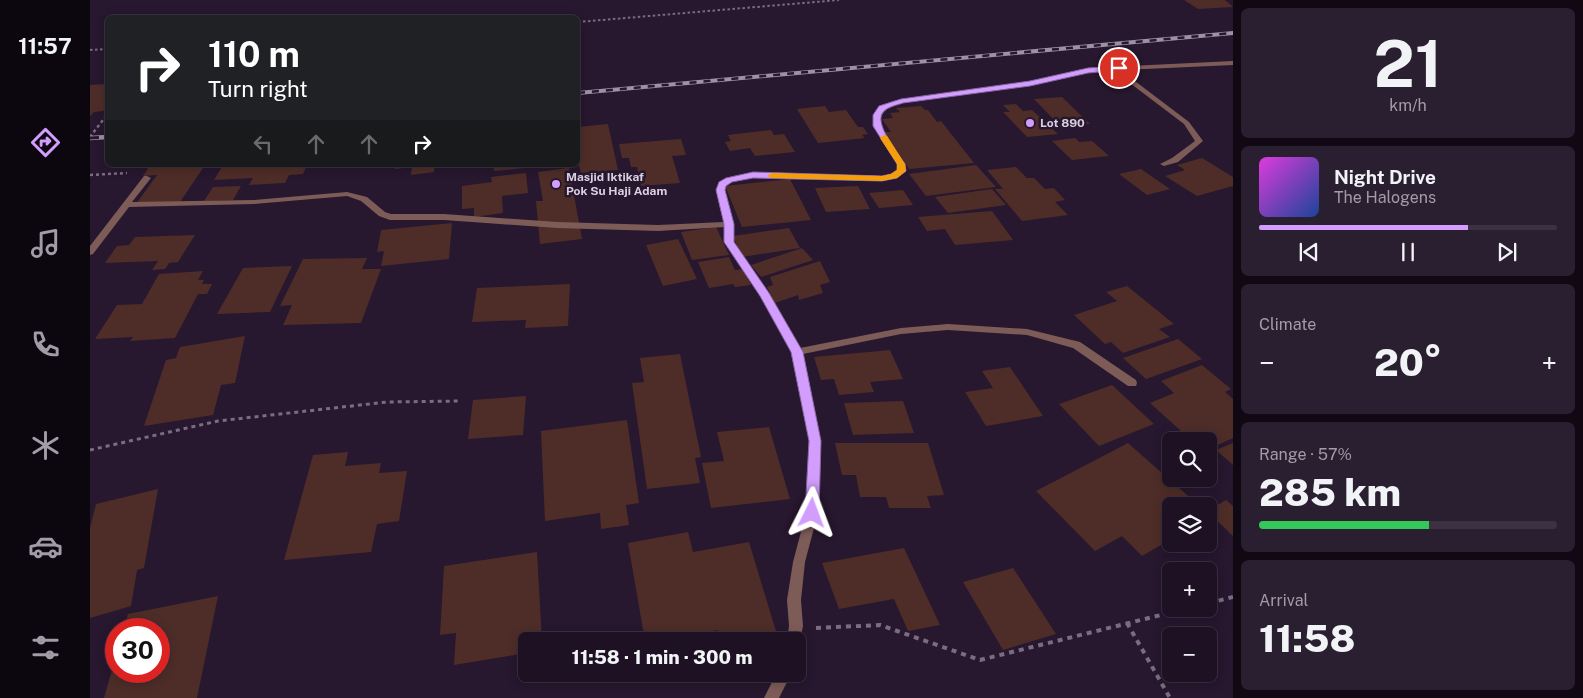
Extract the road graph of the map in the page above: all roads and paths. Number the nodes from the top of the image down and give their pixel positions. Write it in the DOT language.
graph roads {
  1 [pos="839,0"];
  2 [pos="580,22"];
  3 [pos="105,49"];
  4 [pos="90,50"];
  5 [pos="1233,63"];
  6 [pos="1119,68"];
  7 [pos="105,116"];
  8 [pos="90,137"];
  9 [pos="1164,164"];
  10 [pos="90,175"];
  11 [pos="147,178"];
  12 [pos="126,205"];
  13 [pos="729,224"];
  14 [pos="90,252"];
  15 [pos="797,352"];
  16 [pos="1132,383"];
  17 [pos="461,401"];
  18 [pos="90,450"];
  19 [pos="1233,597"];
  20 [pos="1217,601"];
  21 [pos="1162,614"];
  22 [pos="1126,623"];
  23 [pos="796,629"];
  24 [pos="796,632"];
  25 [pos="780,682"];
  26 [pos="771,698"];
  27 [pos="1170,698"];
  1 -- 2 [label="path"];
  3 -- 4 [label="path"];
  5 -- 6 [label="street"];
  6 -- 9 [label="street"];
  6 -- 13 [label="street"];
  7 -- 8 [label="path"];
  10 -- 11 [label="path"];
  11 -- 12 [label="street"];
  12 -- 13 [label="street"];
  12 -- 14 [label="street"];
  13 -- 15 [label="street"];
  15 -- 16 [label="street"];
  15 -- 23 [label="street"];
  17 -- 18 [label="path"];
  19 -- 20 [label="path"];
  21 -- 22 [label="path"];
  22 -- 23 [label="path"];
  22 -- 27 [label="path"];
  23 -- 24 [label="street"];
  25 -- 26 [label="street"];
}
